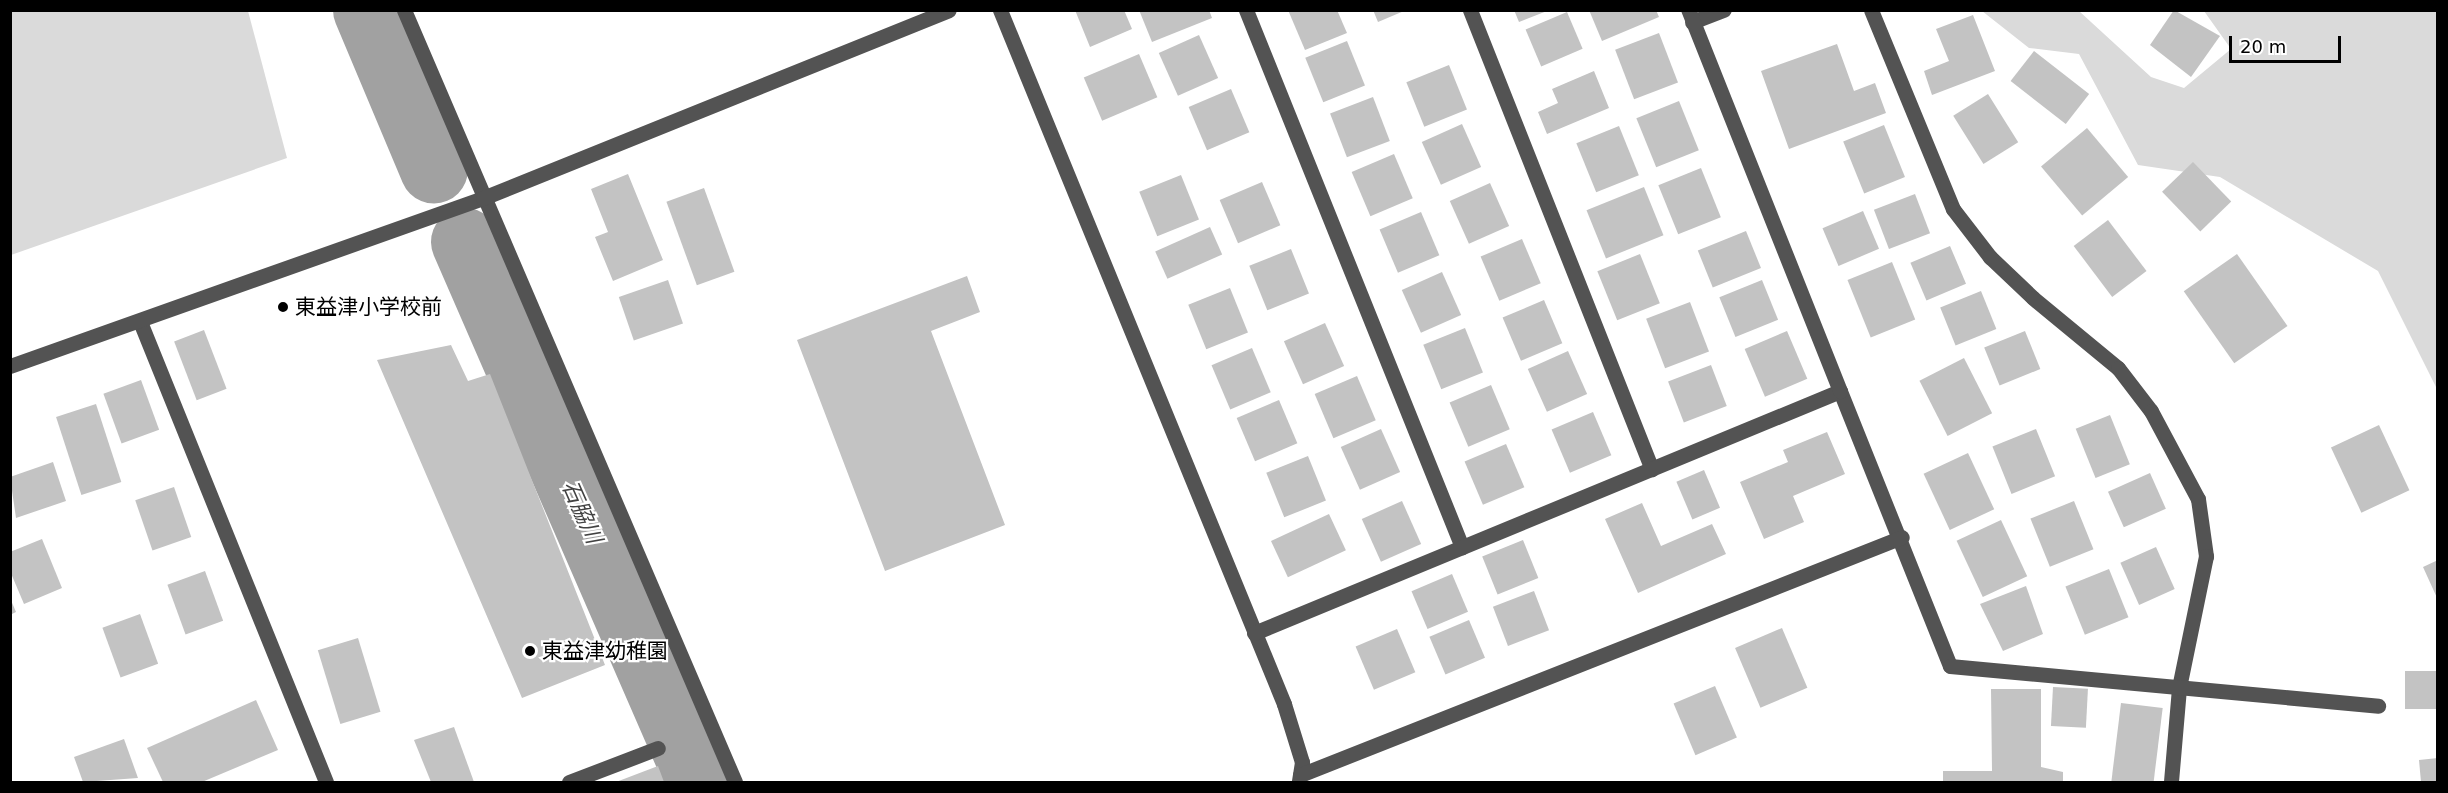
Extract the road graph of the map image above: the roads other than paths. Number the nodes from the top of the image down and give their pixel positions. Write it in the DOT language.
graph roads {
  1 [pos="404,10"];
  2 [pos="949,10"];
  3 [pos="1000,10"];
  4 [pos="1246,10"];
  5 [pos="1470,10"];
  6 [pos="1724,10"];
  7 [pos="1871,10"];
  8 [pos="1690,16"];
  9 [pos="483,198"];
  10 [pos="141,324"];
  11 [pos="10,366"];
  12 [pos="1840,391"];
  13 [pos="1652,469"];
  14 [pos="1902,537"];
  15 [pos="1462,547"];
  16 [pos="1254,633"];
  17 [pos="2179,688"];
  18 [pos="2378,706"];
  19 [pos="658,748"];
  20 [pos="1299,779"];
  21 [pos="326,783"];
  22 [pos="568,783"];
  23 [pos="735,783"];
  24 [pos="2171,783"];
  1 -- 9 [label="street"];
  2 -- 9 [label="street"];
  3 -- 16 [label="street"];
  4 -- 15 [label="street"];
  5 -- 13 [label="street"];
  6 -- 8 [label="street"];
  7 -- 17 [label="street"];
  8 -- 12 [label="street"];
  9 -- 10 [label="street"];
  9 -- 23 [label="street"];
  10 -- 11 [label="street"];
  10 -- 21 [label="street"];
  12 -- 13 [label="street"];
  12 -- 14 [label="street"];
  13 -- 15 [label="street"];
  14 -- 17 [label="street"];
  14 -- 20 [label="street"];
  15 -- 16 [label="street"];
  16 -- 20 [label="street"];
  17 -- 18 [label="street"];
  17 -- 24 [label="street"];
  19 -- 22 [label="street"];
}
